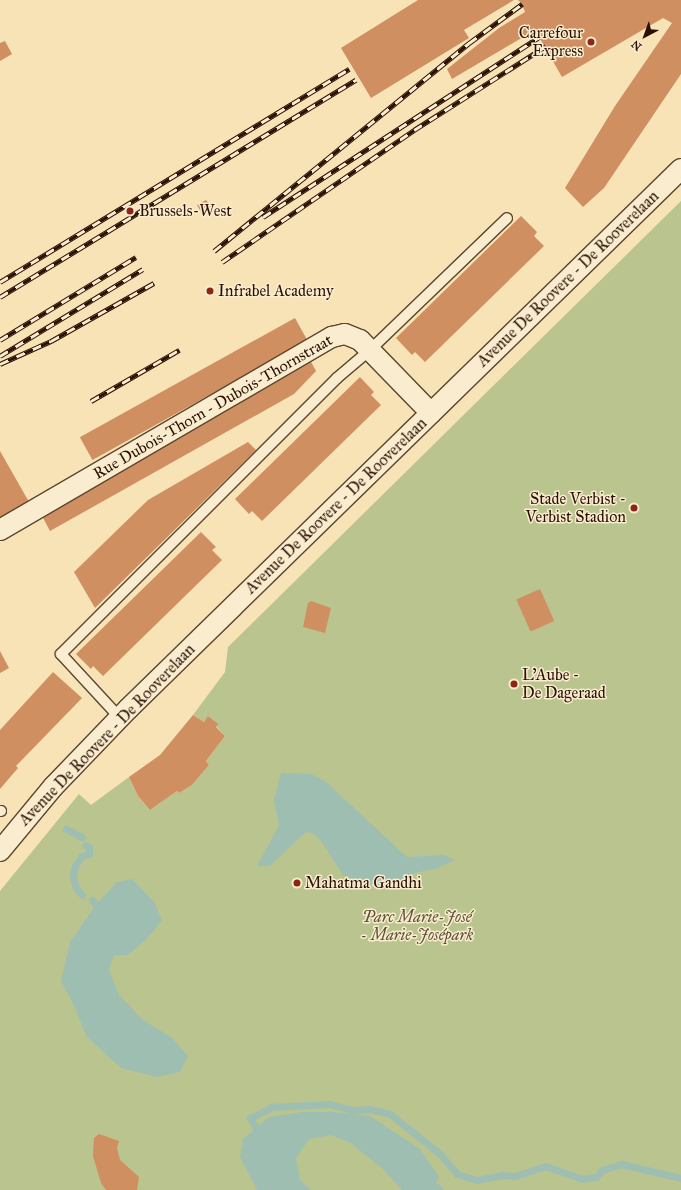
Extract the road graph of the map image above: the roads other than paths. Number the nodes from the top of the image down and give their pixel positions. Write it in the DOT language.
graph roads {
  1 [pos="681,169"];
  2 [pos="506,218"];
  3 [pos="370,350"];
  4 [pos="431,413"];
  5 [pos="0,530"];
  6 [pos="120,718"];
  7 [pos="0,851"];
  1 -- 4 [label="street, Avenue De Roovere - De Rooverelaan"];
  2 -- 3 [label="lane"];
  3 -- 4 [label="street, Rue Dubois-Thorn - Dubois-Thornstraat"];
  3 -- 5 [label="street, Rue Dubois-Thorn - Dubois-Thornstraat"];
  3 -- 6 [label="lane"];
  4 -- 6 [label="street, Avenue De Roovere - De Rooverelaan"];
  6 -- 7 [label="street, Avenue De Roovere - De Rooverelaan"];
}
